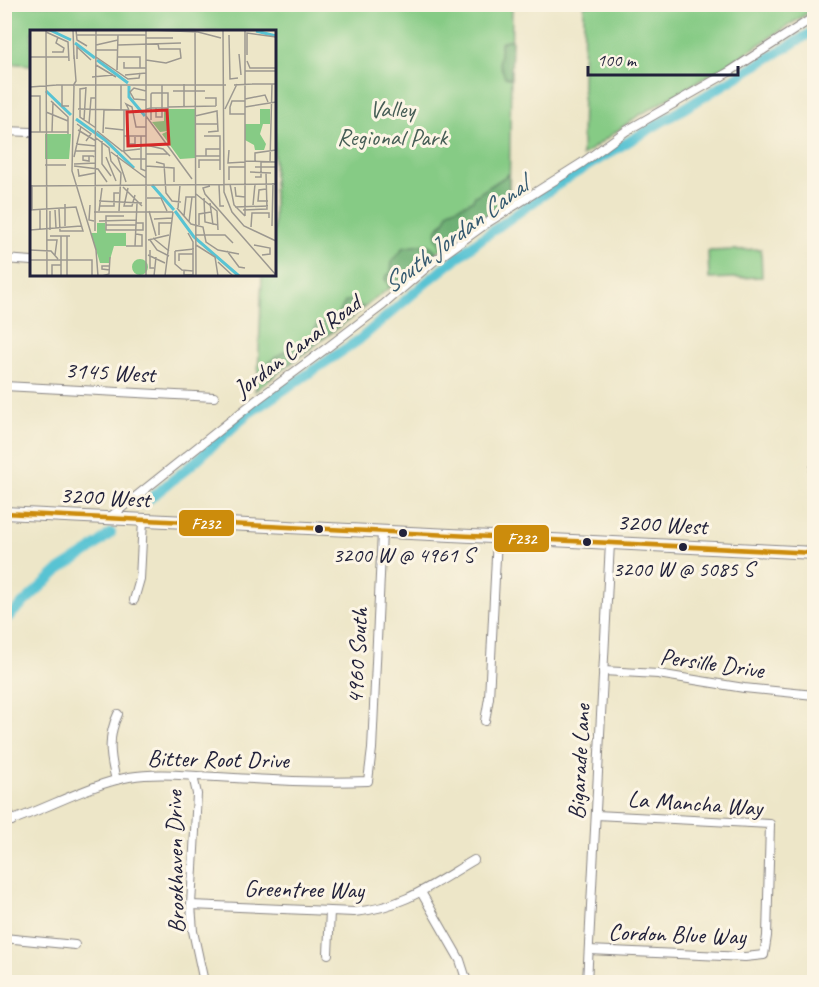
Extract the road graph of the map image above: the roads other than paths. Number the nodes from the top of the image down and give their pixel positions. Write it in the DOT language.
graph roads {
  1 [pos="814,17"];
  2 [pos="4,131"];
  3 [pos="30,132"];
  4 [pos="4,259"];
  5 [pos="30,261"];
  6 [pos="4,386"];
  7 [pos="214,397"];
  8 [pos="814,468"];
  9 [pos="4,513"];
  10 [pos="109,518"];
  11 [pos="143,520"];
  12 [pos="382,532"];
  13 [pos="497,537"];
  14 [pos="610,543"];
  15 [pos="813,553"];
  16 [pos="134,600"];
  17 [pos="603,671"];
  18 [pos="814,695"];
  19 [pos="118,714"];
  20 [pos="485,721"];
  21 [pos="193,776"];
  22 [pos="116,780"];
  23 [pos="368,781"];
  24 [pos="4,801"];
  25 [pos="596,815"];
  26 [pos="8,822"];
  27 [pos="474,860"];
  28 [pos="421,892"];
  29 [pos="191,905"];
  30 [pos="330,911"];
  31 [pos="4,938"];
  32 [pos="75,945"];
  33 [pos="589,950"];
  34 [pos="328,954"];
  35 [pos="764,956"];
  36 [pos="204,982"];
  37 [pos="467,982"];
  38 [pos="587,982"];
  1 -- 10 [label="street, Jordan Canal Road"];
  2 -- 3 [label="street"];
  4 -- 5 [label="street"];
  6 -- 7 [label="street, 3145 West"];
  8 -- 15 [label="street"];
  9 -- 10 [label="street, 3200 West"];
  10 -- 11 [label="street, 3200 West"];
  11 -- 12 [label="street, 3200 West"];
  11 -- 16 [label="street"];
  12 -- 13 [label="street, 3200 West"];
  12 -- 23 [label="street, 4960 South"];
  13 -- 14 [label="street, 3200 West"];
  13 -- 20 [label="street"];
  14 -- 15 [label="street, 3200 West"];
  14 -- 17 [label="street, Bigarade Lane"];
  17 -- 18 [label="street, Persille Drive"];
  17 -- 25 [label="street, Bigarade Lane"];
  19 -- 22 [label="street"];
  21 -- 22 [label="street, Bitter Root Drive"];
  21 -- 23 [label="street, Bitter Root Drive"];
  21 -- 29 [label="street, Brookhaven Drive"];
  22 -- 26 [label="street, Bitter Root Drive"];
  24 -- 26 [label="street"];
  25 -- 33 [label="street, Bigarade Lane"];
  25 -- 35 [label="street, La Mancha Way"];
  27 -- 28 [label="street, Greentree Way"];
  28 -- 30 [label="street, Greentree Way"];
  28 -- 37 [label="street"];
  29 -- 30 [label="street, Greentree Way"];
  29 -- 36 [label="street, Brookhaven Drive"];
  30 -- 34 [label="street"];
  31 -- 32 [label="street"];
  33 -- 35 [label="street, Cordon Blue Way"];
  33 -- 38 [label="street, Bigarade Lane"];
}
